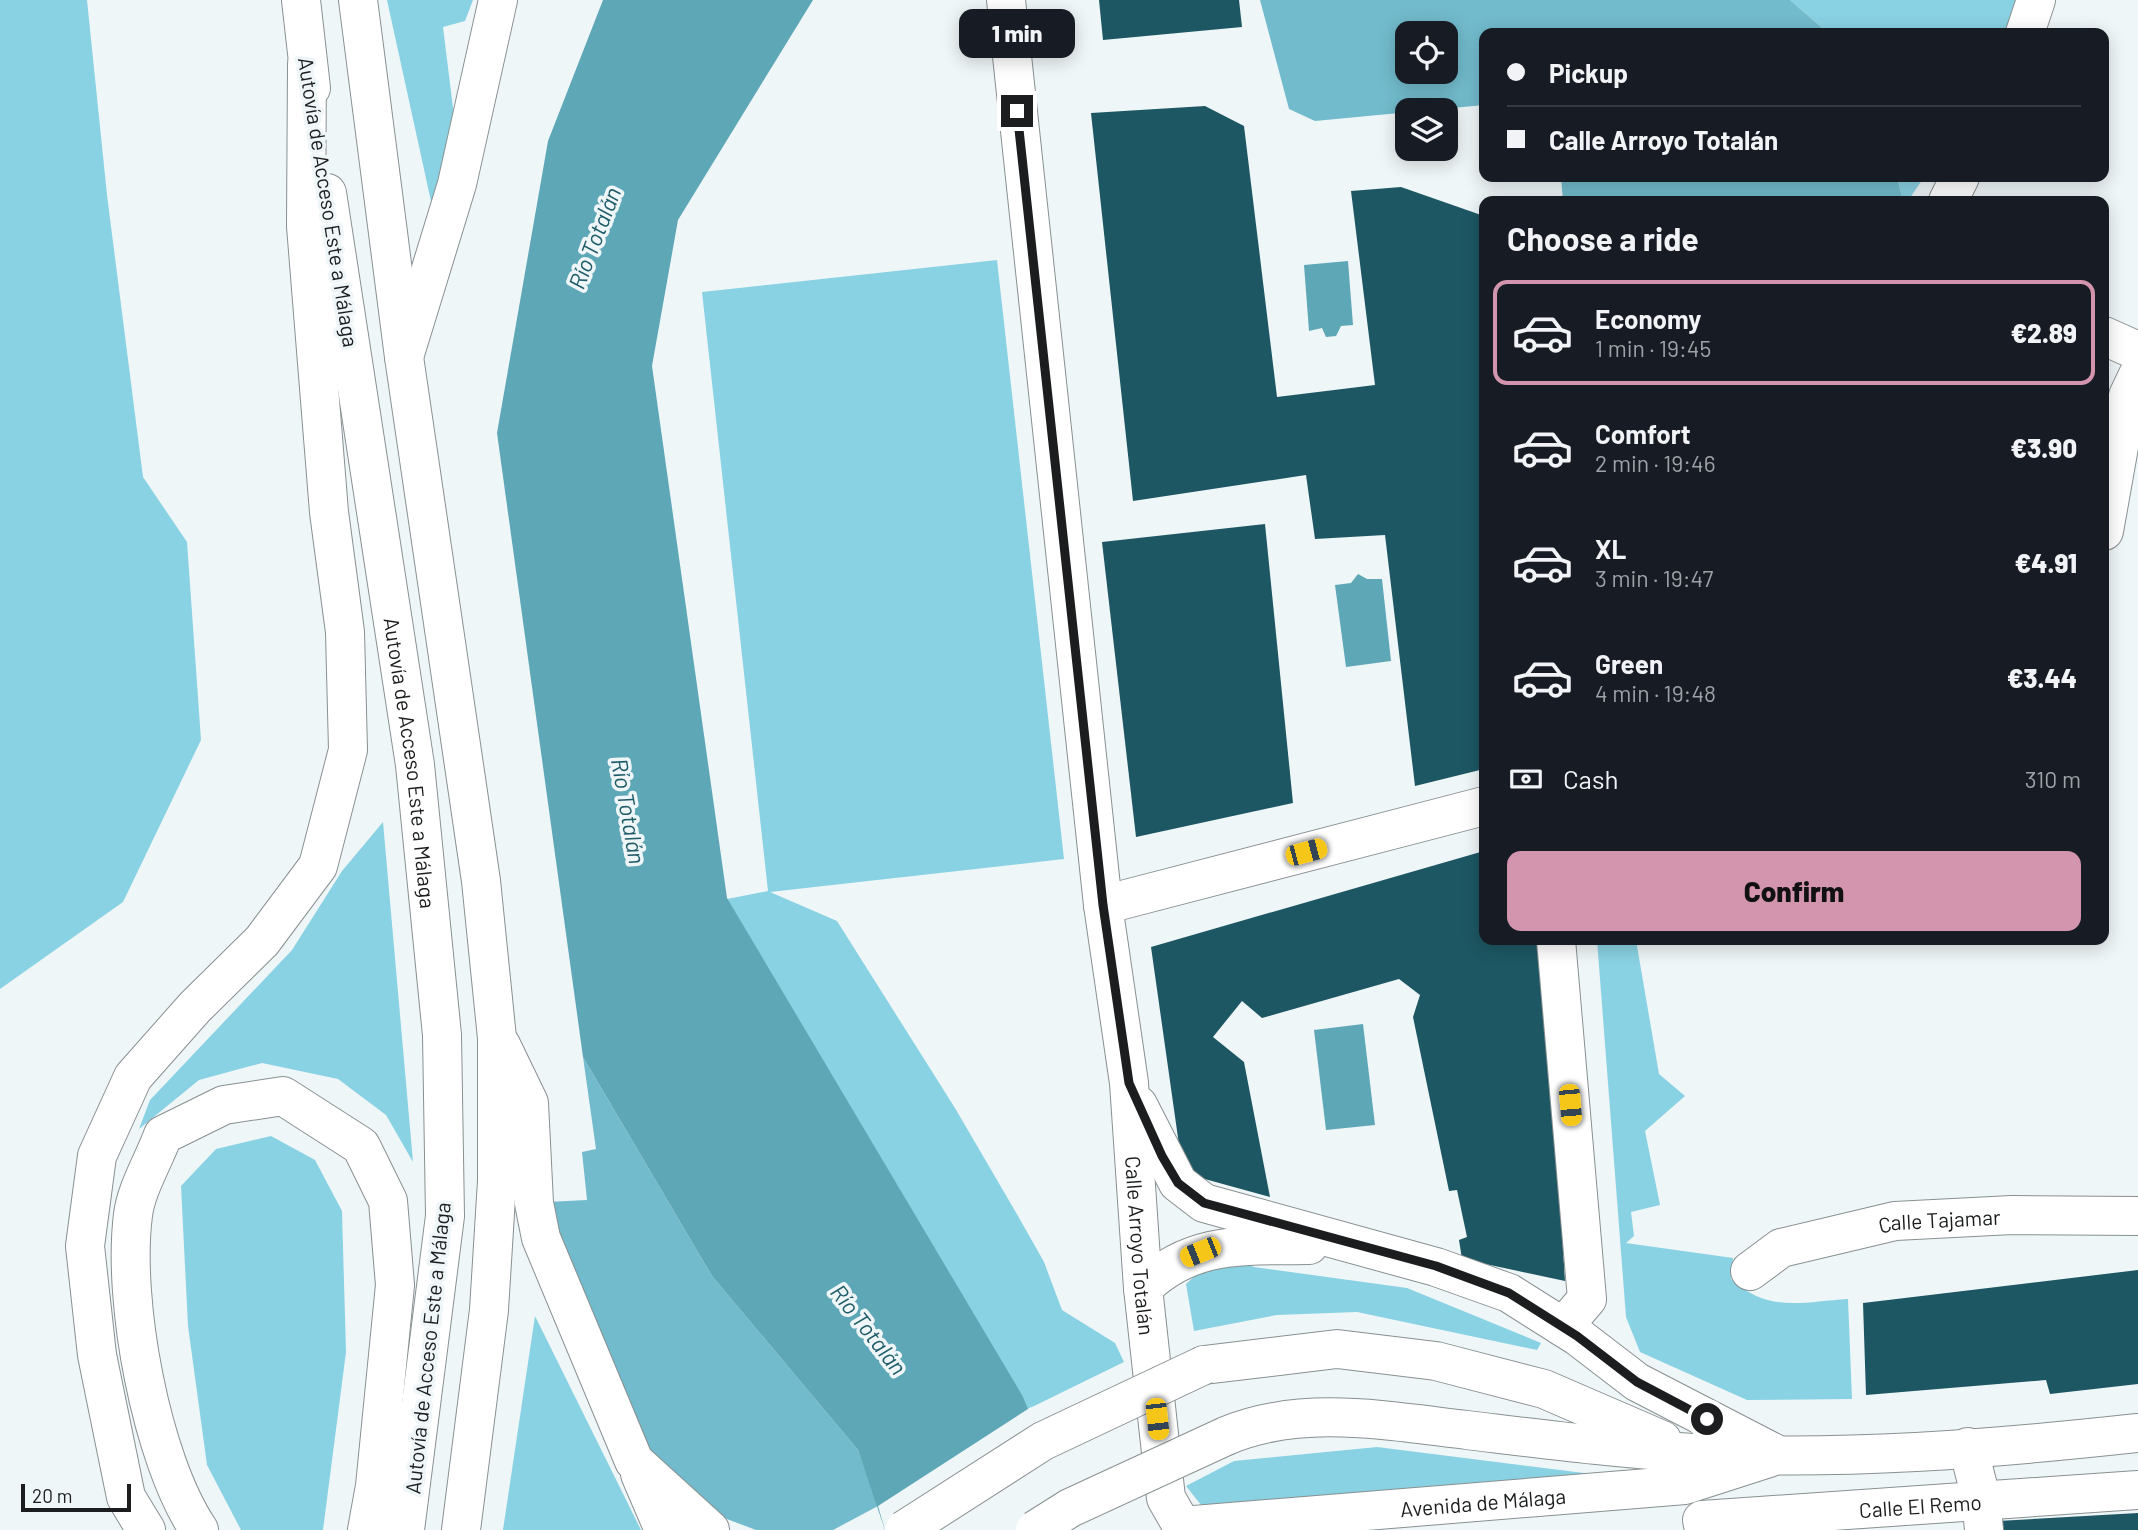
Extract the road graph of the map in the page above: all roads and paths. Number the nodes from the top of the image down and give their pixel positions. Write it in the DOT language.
graph roads {
  1 [pos="301,0"];
  2 [pos="358,0"];
  3 [pos="498,0"];
  4 [pos="1006,0"];
  5 [pos="2036,0"];
  6 [pos="2027,28"];
  7 [pos="307,64"];
  8 [pos="2109,338"];
  9 [pos="2138,351"];
  10 [pos="404,357"];
  11 [pos="2138,375"];
  12 [pos="2109,503"];
  13 [pos="1479,807"];
  14 [pos="1103,905"];
  15 [pos="1556,945"];
  16 [pos="497,1038"];
  17 [pos="1129,1083"];
  18 [pos="2138,1216"];
  19 [pos="1360,1245"];
  20 [pos="1750,1271"];
  21 [pos="1143,1288"];
  22 [pos="1563,1327"];
  23 [pos="2138,1433"];
  24 [pos="1968,1447"];
  25 [pos="1692,1453"];
  26 [pos="1778,1455"];
  27 [pos="634,1461"];
  28 [pos="2138,1490"];
  29 [pos="1983,1514"];
  30 [pos="1703,1525"];
  31 [pos="1182,1526"];
  32 [pos="146,1530"];
  33 [pos="199,1530"];
  34 [pos="368,1530"];
  35 [pos="405,1530"];
  36 [pos="461,1530"];
  37 [pos="664,1530"];
  38 [pos="709,1530"];
  39 [pos="904,1530"];
  40 [pos="1035,1530"];
  1 -- 7 [label="main road, Autovía de Acceso Este a Málaga"];
  2 -- 10 [label="main road"];
  3 -- 10 [label="main road"];
  4 -- 14 [label="main road, Calle Arroyo Totalán"];
  5 -- 6 [label="main road"];
  7 -- 32 [label="main road"];
  7 -- 35 [label="main road, Autovía de Acceso Este a Málaga"];
  8 -- 9 [label="main road"];
  10 -- 16 [label="main road"];
  11 -- 12 [label="main road"];
  13 -- 14 [label="main road"];
  14 -- 17 [label="main road, Calle Arroyo Totalán"];
  15 -- 22 [label="main road"];
  16 -- 27 [label="main road"];
  16 -- 36 [label="main road"];
  17 -- 19 [label="main road"];
  17 -- 21 [label="main road, Calle Arroyo Totalán"];
  18 -- 20 [label="main road, Calle Tajamar"];
  19 -- 21 [label="main road"];
  19 -- 22 [label="main road"];
  21 -- 31 [label="main road, Calle Arroyo Totalán"];
  22 -- 26 [label="main road"];
  23 -- 24 [label="main road, Avenida de Málaga"];
  24 -- 26 [label="main road, Avenida de Málaga"];
  24 -- 29 [label="main road"];
  25 -- 26 [label="main road, Avenida de Málaga"];
  25 -- 39 [label="main road, bridge"];
  25 -- 40 [label="main road, Avenida de Málaga, bridge"];
  26 -- 31 [label="main road, Avenida de Málaga"];
  27 -- 37 [label="main road"];
  27 -- 38 [label="main road"];
  28 -- 29 [label="main road, Calle El Remo"];
  29 -- 30 [label="main road, Calle El Remo"];
  33 -- 34 [label="main road"];
}
